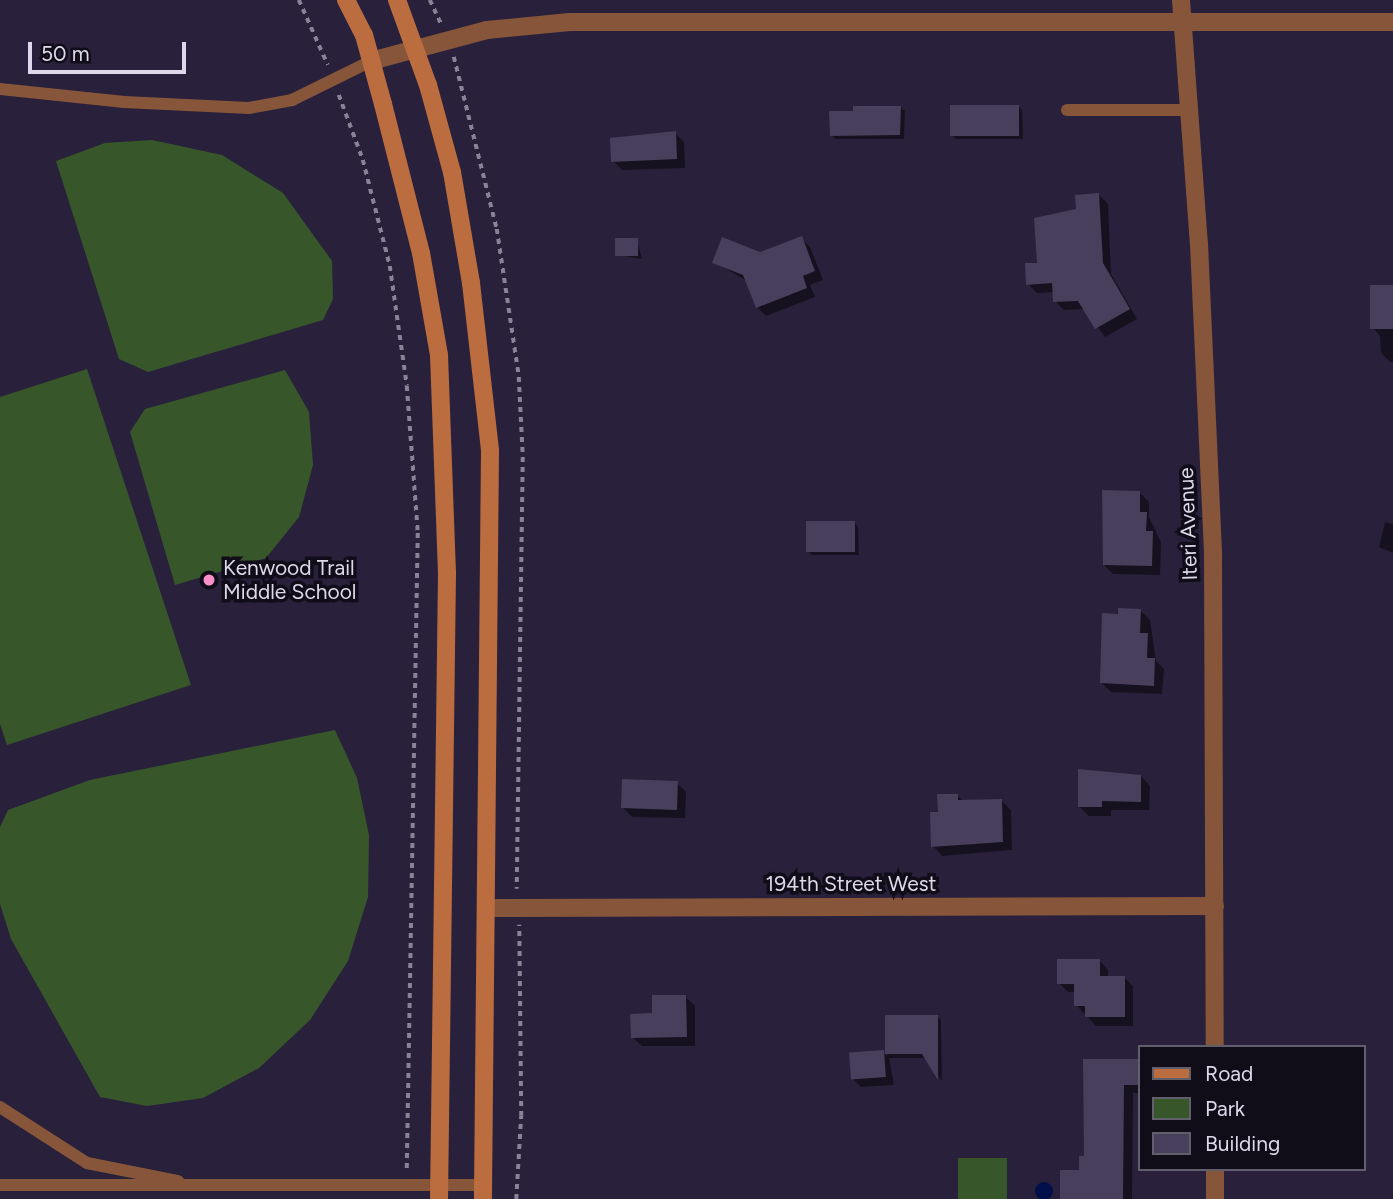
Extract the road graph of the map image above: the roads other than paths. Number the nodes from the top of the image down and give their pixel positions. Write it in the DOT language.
graph roads {
  1 [pos="346,0"];
  2 [pos="397,0"];
  3 [pos="1181,0"];
  4 [pos="1183,22"];
  5 [pos="1393,22"];
  6 [pos="414,47"];
  7 [pos="371,61"];
  8 [pos="0,89"];
  9 [pos="1067,110"];
  10 [pos="1191,110"];
  11 [pos="1215,906"];
  12 [pos="488,908"];
  13 [pos="1215,1045"];
  14 [pos="0,1107"];
  15 [pos="1215,1171"];
  16 [pos="0,1185"];
  17 [pos="204,1186"];
  18 [pos="440,1192"];
  19 [pos="483,1192"];
  20 [pos="1215,1199"];
  1 -- 7 [label="main road"];
  2 -- 6 [label="main road"];
  3 -- 4 [label="street, Iteri Avenue"];
  4 -- 5 [label="street"];
  4 -- 6 [label="street"];
  4 -- 10 [label="street, Iteri Avenue"];
  6 -- 7 [label="street"];
  6 -- 12 [label="main road"];
  7 -- 8 [label="lane"];
  7 -- 18 [label="main road"];
  9 -- 10 [label="lane"];
  10 -- 11 [label="street, Iteri Avenue"];
  11 -- 12 [label="street, 194th Street West"];
  11 -- 13 [label="street, Iteri Avenue"];
  12 -- 19 [label="main road"];
  14 -- 17 [label="lane"];
  15 -- 20 [label="street"];
  16 -- 17 [label="lane"];
  17 -- 18 [label="lane"];
  18 -- 19 [label="lane"];
}
